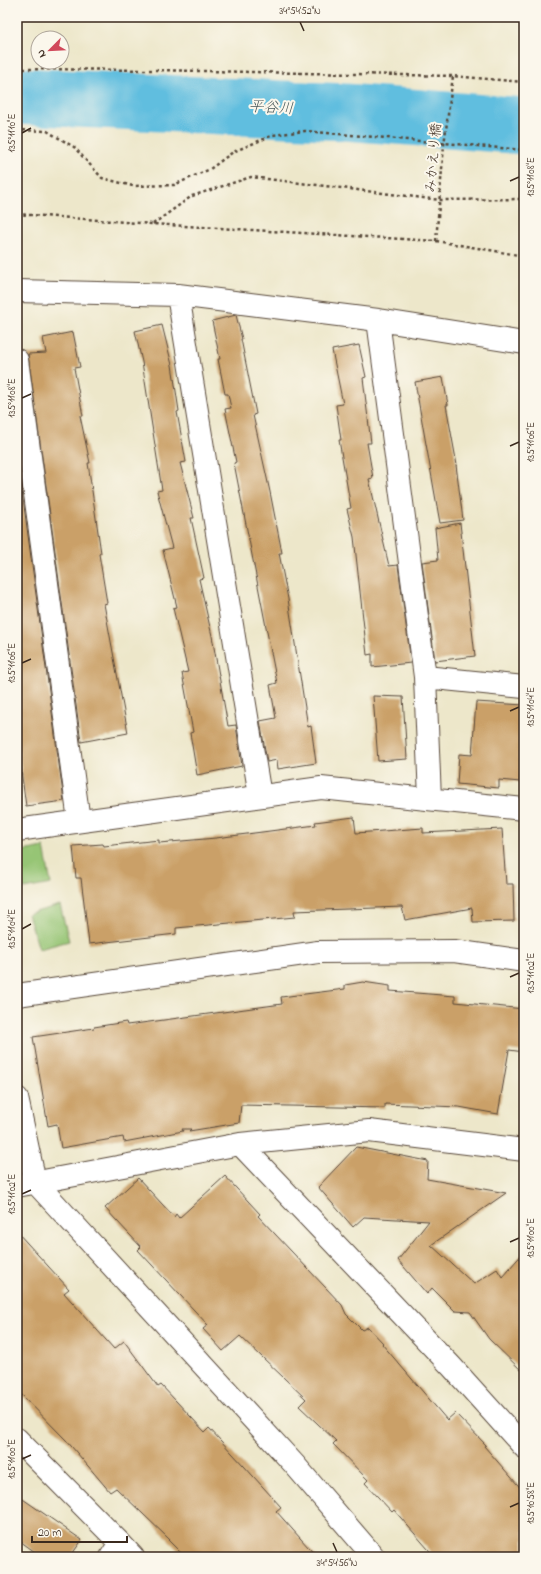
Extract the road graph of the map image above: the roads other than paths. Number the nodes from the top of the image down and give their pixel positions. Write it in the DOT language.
graph roads {
  1 [pos="17,292"];
  2 [pos="178,295"];
  3 [pos="378,320"];
  4 [pos="524,343"];
  5 [pos="17,360"];
  6 [pos="425,677"];
  7 [pos="524,687"];
  8 [pos="260,796"];
  9 [pos="430,799"];
  10 [pos="524,809"];
  11 [pos="80,821"];
  12 [pos="17,830"];
  13 [pos="524,961"];
  14 [pos="17,995"];
  15 [pos="17,1098"];
  16 [pos="240,1144"];
  17 [pos="524,1150"];
  18 [pos="26,1184"];
  19 [pos="17,1439"];
  20 [pos="524,1447"];
  21 [pos="121,1552"];
  22 [pos="374,1557"];
  1 -- 2 [label="street"];
  2 -- 3 [label="street"];
  2 -- 8 [label="street"];
  3 -- 4 [label="street"];
  3 -- 6 [label="street"];
  5 -- 11 [label="street"];
  6 -- 7 [label="street"];
  6 -- 9 [label="street"];
  8 -- 9 [label="street"];
  8 -- 11 [label="street"];
  9 -- 10 [label="street"];
  11 -- 12 [label="street"];
  13 -- 14 [label="street"];
  15 -- 18 [label="street"];
  16 -- 17 [label="street"];
  16 -- 18 [label="street"];
  16 -- 20 [label="street"];
  18 -- 22 [label="street"];
  19 -- 21 [label="street"];
}
